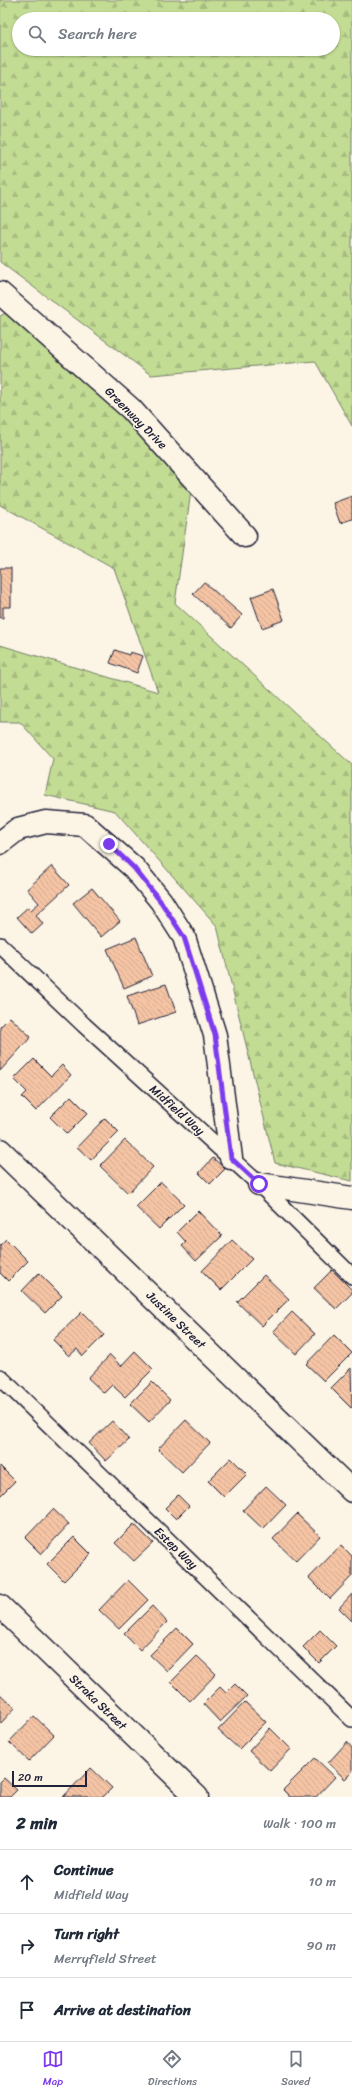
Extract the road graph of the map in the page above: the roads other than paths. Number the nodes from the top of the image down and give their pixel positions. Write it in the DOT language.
graph roads {
  1 [pos="0,293"];
  2 [pos="245,536"];
  3 [pos="0,843"];
  4 [pos="0,945"];
  5 [pos="0,1150"];
  6 [pos="231,1158"];
  7 [pos="259,1184"];
  8 [pos="352,1198"];
  9 [pos="352,1276"];
  10 [pos="0,1377"];
  11 [pos="352,1491"];
  12 [pos="0,1606"];
  13 [pos="352,1719"];
  14 [pos="197,1797"];
  1 -- 2 [label="street, Greenway Drive"];
  3 -- 6 [label="street"];
  4 -- 6 [label="lane, Midfield Way"];
  5 -- 11 [label="street, Justine Street"];
  6 -- 7 [label="lane, Midfield Way"];
  7 -- 8 [label="street"];
  7 -- 9 [label="lane, Midfield Way"];
  10 -- 13 [label="lane, Estep Way"];
  12 -- 14 [label="street, Straka Street"];
}
